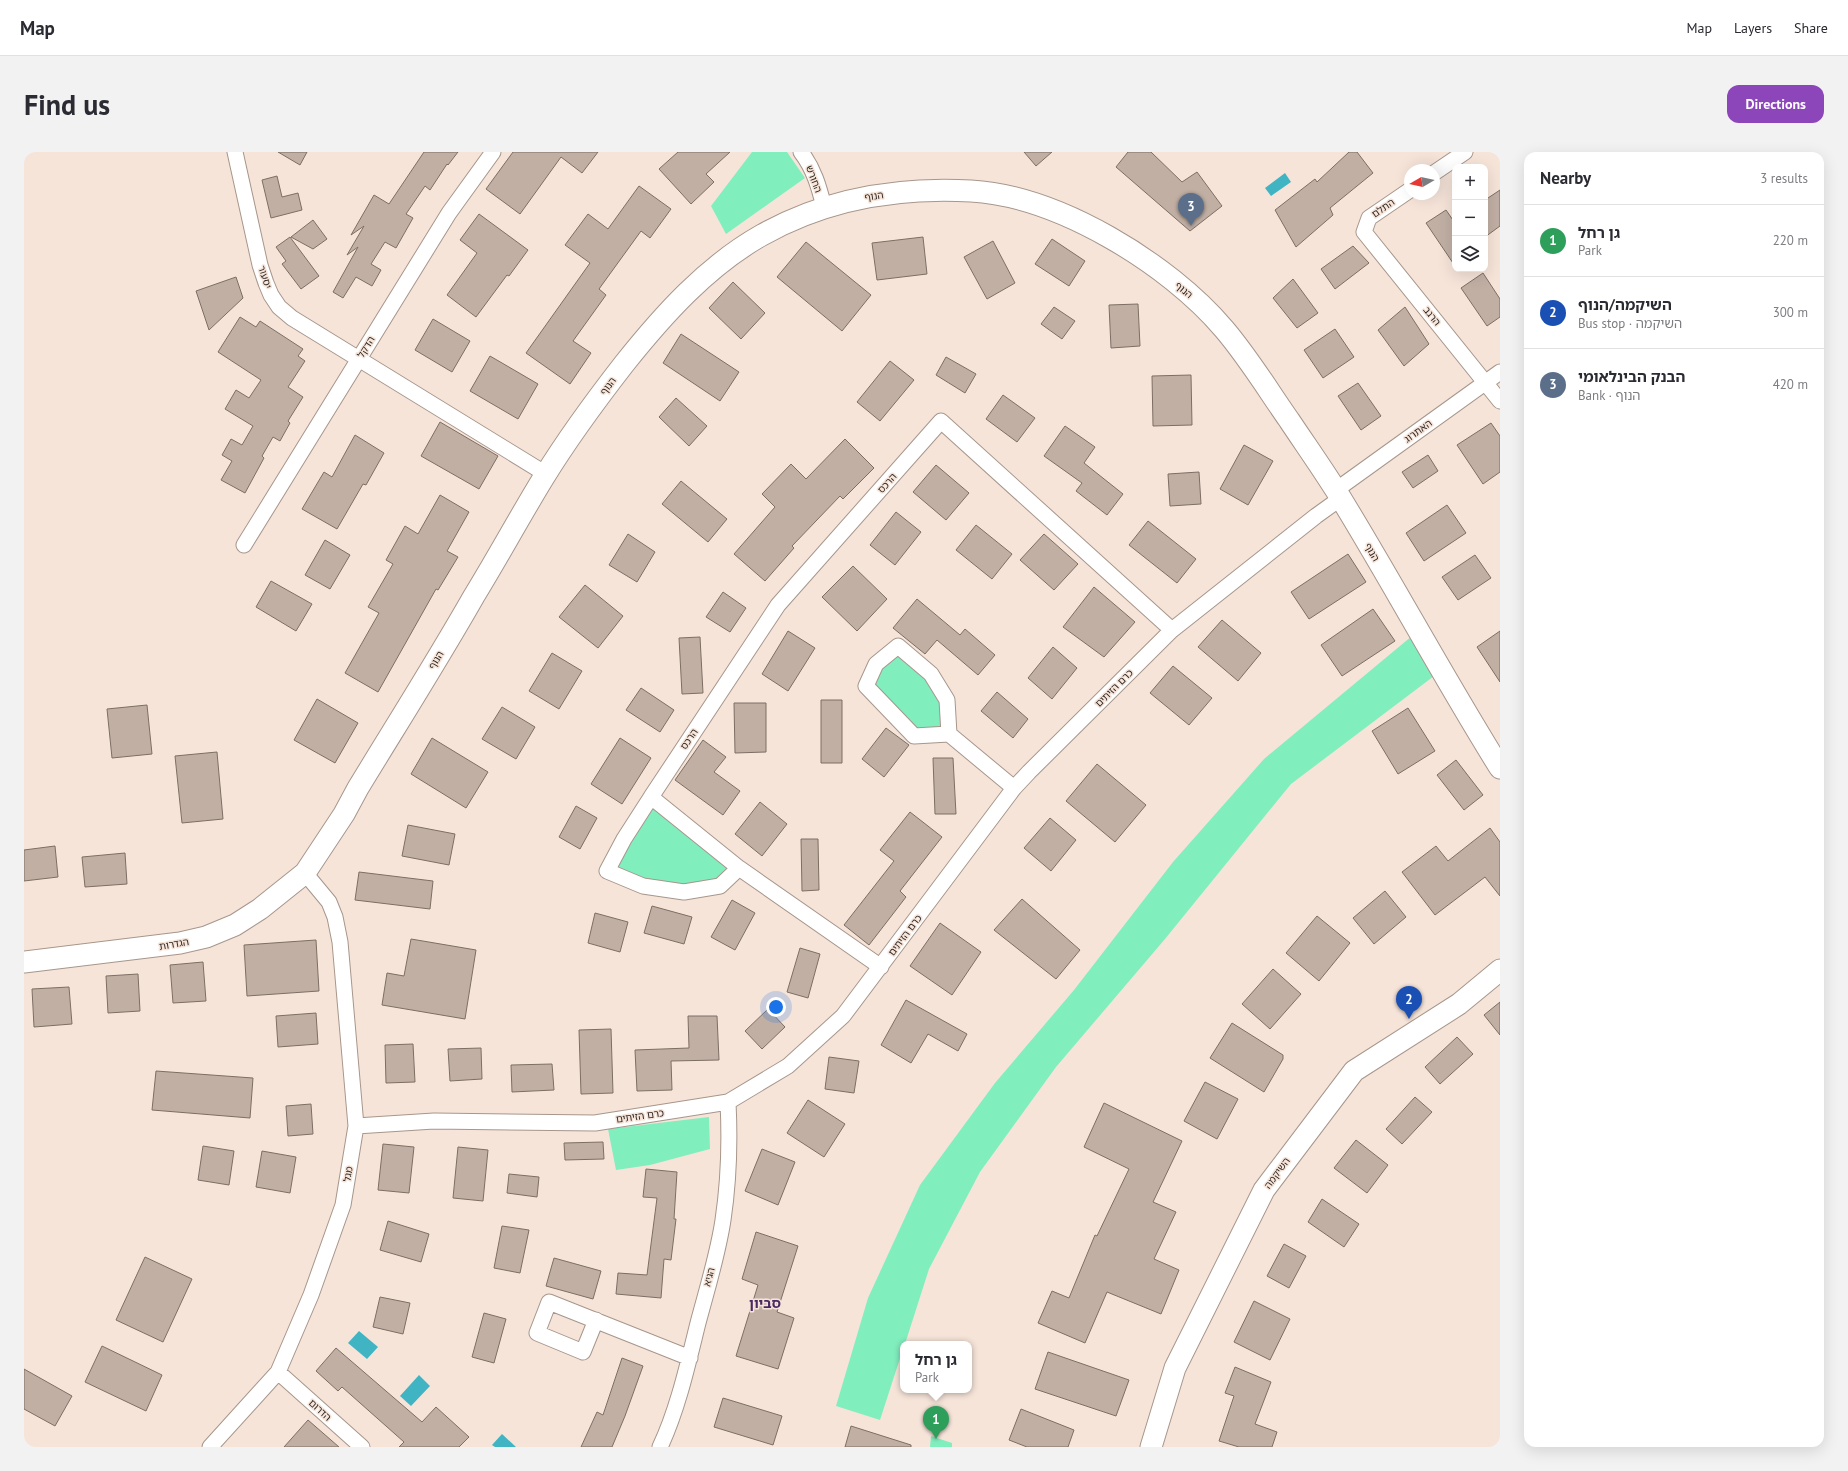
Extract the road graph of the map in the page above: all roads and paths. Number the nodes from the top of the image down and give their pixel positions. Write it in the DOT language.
graph roads {
  1 [pos="235,152"];
  2 [pos="493,152"];
  3 [pos="801,152"];
  4 [pos="1465,152"];
  5 [pos="1440,169"];
  6 [pos="1404,194"];
  7 [pos="824,207"];
  8 [pos="1364,232"];
  9 [pos="359,359"];
  10 [pos="1500,372"];
  11 [pos="1485,382"];
  12 [pos="1500,401"];
  13 [pos="546,474"];
  14 [pos="1338,494"];
  15 [pos="244,545"];
  16 [pos="1172,630"];
  17 [pos="949,734"];
  18 [pos="1500,768"];
  19 [pos="1014,788"];
  20 [pos="651,797"];
  21 [pos="739,868"];
  22 [pos="305,873"];
  23 [pos="24,962"];
  24 [pos="881,967"];
  25 [pos="1499,970"];
  26 [pos="728,1102"];
  27 [pos="356,1126"];
  28 [pos="596,1320"];
  29 [pos="690,1358"];
  30 [pos="278,1372"];
  31 [pos="210,1447"];
  32 [pos="362,1447"];
  33 [pos="660,1447"];
  34 [pos="1151,1447"];
  1 -- 9 [label="street, יסעור"];
  2 -- 9 [label="street, הדקל"];
  3 -- 7 [label="street, החורש"];
  4 -- 5 [label="street"];
  6 -- 8 [label="street, התלם"];
  7 -- 13 [label="street, הנוף"];
  7 -- 14 [label="street, הנוף"];
  8 -- 11 [label="street, הרגב"];
  9 -- 13 [label="street, יסעור"];
  9 -- 15 [label="street, הדקל"];
  10 -- 11 [label="street, האתרוג"];
  11 -- 12 [label="street, הרגב"];
  11 -- 14 [label="street, האתרוג"];
  13 -- 22 [label="street, הנוף"];
  14 -- 16 [label="street, כרם הזיתים"];
  14 -- 18 [label="street, הנוף"];
  16 -- 19 [label="street, כרם הזיתים"];
  16 -- 20 [label="street, הרכס"];
  17 -- 17 [label="street"];
  17 -- 19 [label="street"];
  19 -- 24 [label="street, כרם הזיתים"];
  20 -- 21 [label="street"];
  20 -- 21 [label="street, הרכס"];
  21 -- 24 [label="street"];
  22 -- 23 [label="street, הגדרות"];
  22 -- 27 [label="street, מגל"];
  24 -- 26 [label="street, כרם הזיתים"];
  25 -- 34 [label="street, השיקמה"];
  26 -- 27 [label="street, כרם הזיתים"];
  26 -- 29 [label="street, הגיא"];
  27 -- 30 [label="street, מגל"];
  28 -- 29 [label="street"];
  29 -- 33 [label="street, הגיא"];
  30 -- 31 [label="street, מגל"];
  30 -- 32 [label="street, הדרום"];
}
